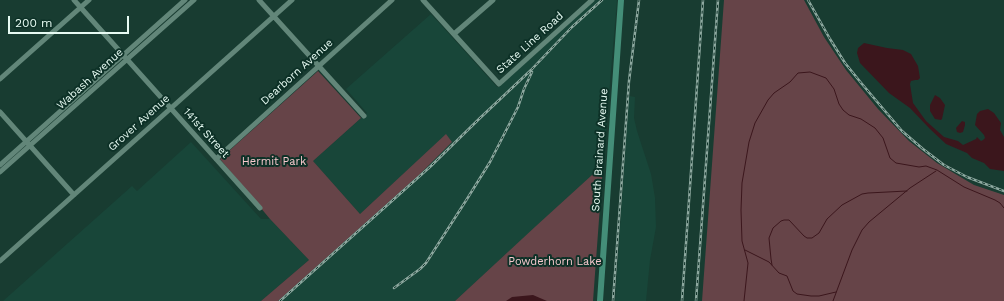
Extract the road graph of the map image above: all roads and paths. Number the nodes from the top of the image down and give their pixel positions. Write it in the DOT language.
graph roads {
  1 [pos="74,0"];
  2 [pos="89,0"];
  3 [pos="185,0"];
  4 [pos="194,0"];
  5 [pos="259,0"];
  6 [pos="292,0"];
  7 [pos="392,0"];
  8 [pos="423,0"];
  9 [pos="492,0"];
  10 [pos="592,0"];
  11 [pos="621,0"];
  12 [pos="81,8"];
  13 [pos="274,16"];
  14 [pos="454,34"];
  15 [pos="125,57"];
  16 [pos="318,66"];
  17 [pos="0,79"];
  18 [pos="171,108"];
  19 [pos="0,112"];
  20 [pos="364,116"];
  21 [pos="28,144"];
  22 [pos="216,159"];
  23 [pos="0,165"];
  24 [pos="0,172"];
  25 [pos="74,195"];
  26 [pos="260,208"];
  27 [pos="0,261"];
  28 [pos="600,301"];
  1 -- 12 [label="street, 141st Street"];
  2 -- 12 [label="street"];
  3 -- 15 [label="street, Wabash Avenue"];
  4 -- 15 [label="street, Wabash Avenue"];
  5 -- 13 [label="street"];
  6 -- 13 [label="street, Grover Avenue"];
  7 -- 16 [label="street, Dearborn Avenue"];
  8 -- 14 [label="street"];
  9 -- 14 [label="street"];
  10 -- 14 [label="street, State Line Road"];
  11 -- 28 [label="main road, South Brainard Avenue"];
  12 -- 15 [label="street, 141st Street"];
  12 -- 17 [label="street"];
  13 -- 16 [label="street"];
  13 -- 18 [label="street, Grover Avenue"];
  15 -- 18 [label="street, 141st Street"];
  15 -- 21 [label="street, Wabash Avenue"];
  16 -- 20 [label="street"];
  16 -- 22 [label="street, Dearborn Avenue"];
  18 -- 22 [label="street, 141st Street"];
  18 -- 25 [label="street, Grover Avenue"];
  19 -- 21 [label="street"];
  21 -- 23 [label="street, Wabash Avenue"];
  21 -- 24 [label="street, Wabash Avenue"];
  21 -- 25 [label="street"];
  22 -- 26 [label="street, 141st Street"];
  25 -- 27 [label="street, Grover Avenue"];
}
